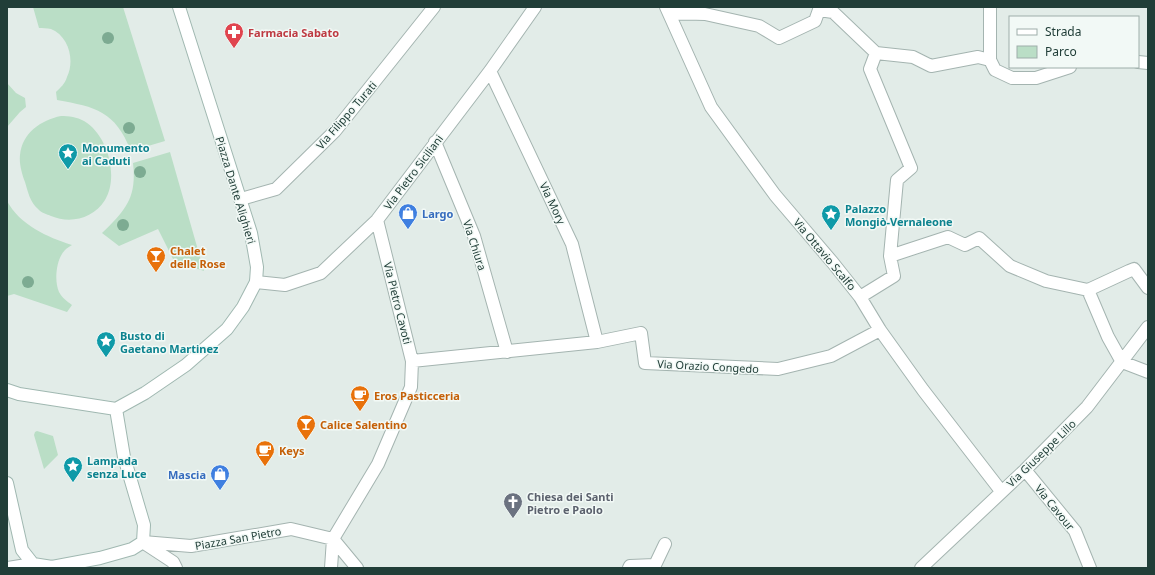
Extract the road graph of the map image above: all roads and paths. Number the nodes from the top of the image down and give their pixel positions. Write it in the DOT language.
graph roads {
  1 [pos="179,7"];
  2 [pos="434,7"];
  3 [pos="535,7"];
  4 [pos="990,7"];
  5 [pos="819,8"];
  6 [pos="667,10"];
  7 [pos="876,53"];
  8 [pos="990,60"];
  9 [pos="1067,68"];
  10 [pos="490,71"];
  11 [pos="435,142"];
  12 [pos="241,199"];
  13 [pos="377,220"];
  14 [pos="890,256"];
  15 [pos="256,282"];
  16 [pos="1148,288"];
  17 [pos="1088,290"];
  18 [pos="860,298"];
  19 [pos="1148,327"];
  20 [pos="880,330"];
  21 [pos="597,342"];
  22 [pos="507,352"];
  23 [pos="412,361"];
  24 [pos="1122,362"];
  25 [pos="1148,372"];
  26 [pos="7,390"];
  27 [pos="116,409"];
  28 [pos="1025,470"];
  29 [pos="7,483"];
  30 [pos="1001,492"];
  31 [pos="333,539"];
  32 [pos="143,542"];
  33 [pos="665,544"];
  34 [pos="101,563"];
  35 [pos="33,564"];
  36 [pos="8,568"];
  37 [pos="176,568"];
  38 [pos="331,568"];
  39 [pos="357,568"];
  40 [pos="629,568"];
  41 [pos="921,568"];
  42 [pos="1090,568"];
  1 -- 12 [label="street, Piazza Dante Alighieri"];
  2 -- 12 [label="street, Via Filippo Turati"];
  3 -- 10 [label="street, Via Pietro Siciliani"];
  4 -- 8 [label="street"];
  5 -- 6 [label="street"];
  5 -- 7 [label="street"];
  6 -- 18 [label="street, Via Ottavio Scalfo"];
  7 -- 8 [label="street"];
  7 -- 14 [label="street"];
  8 -- 9 [label="street"];
  10 -- 11 [label="street, Via Pietro Siciliani"];
  10 -- 21 [label="street, Via Mory"];
  11 -- 13 [label="street, Via Pietro Siciliani"];
  11 -- 22 [label="street, Via Chiura"];
  12 -- 15 [label="street, Piazza Dante Alighieri"];
  13 -- 15 [label="street, Via Pietro Siciliani"];
  13 -- 23 [label="street, Via Pietro Cavoti"];
  14 -- 17 [label="street"];
  14 -- 18 [label="street"];
  15 -- 27 [label="street, Piazza Dante Alighieri"];
  16 -- 17 [label="street"];
  17 -- 24 [label="street"];
  18 -- 20 [label="street, Via Ottavio Scalfo"];
  19 -- 24 [label="street, Via Giuseppe Lillo"];
  20 -- 21 [label="street, Via Orazio Congedo"];
  20 -- 30 [label="street, Via Ottavio Scalfo"];
  21 -- 22 [label="street, Via Orazio Congedo"];
  22 -- 23 [label="street, Via Orazio Congedo"];
  23 -- 31 [label="street, Via Pietro Cavoti"];
  24 -- 25 [label="street"];
  24 -- 28 [label="street, Via Giuseppe Lillo"];
  26 -- 27 [label="street"];
  27 -- 32 [label="street"];
  28 -- 30 [label="street, Via Giuseppe Lillo"];
  28 -- 42 [label="street, Via Cavour"];
  29 -- 35 [label="street"];
  30 -- 41 [label="street, Via Giuseppe Lillo"];
  31 -- 32 [label="street, Piazza San Pietro"];
  31 -- 38 [label="street"];
  31 -- 39 [label="street"];
  32 -- 34 [label="street"];
  32 -- 37 [label="street"];
  33 -- 40 [label="street"];
  34 -- 35 [label="street"];
  35 -- 36 [label="street"];
}
